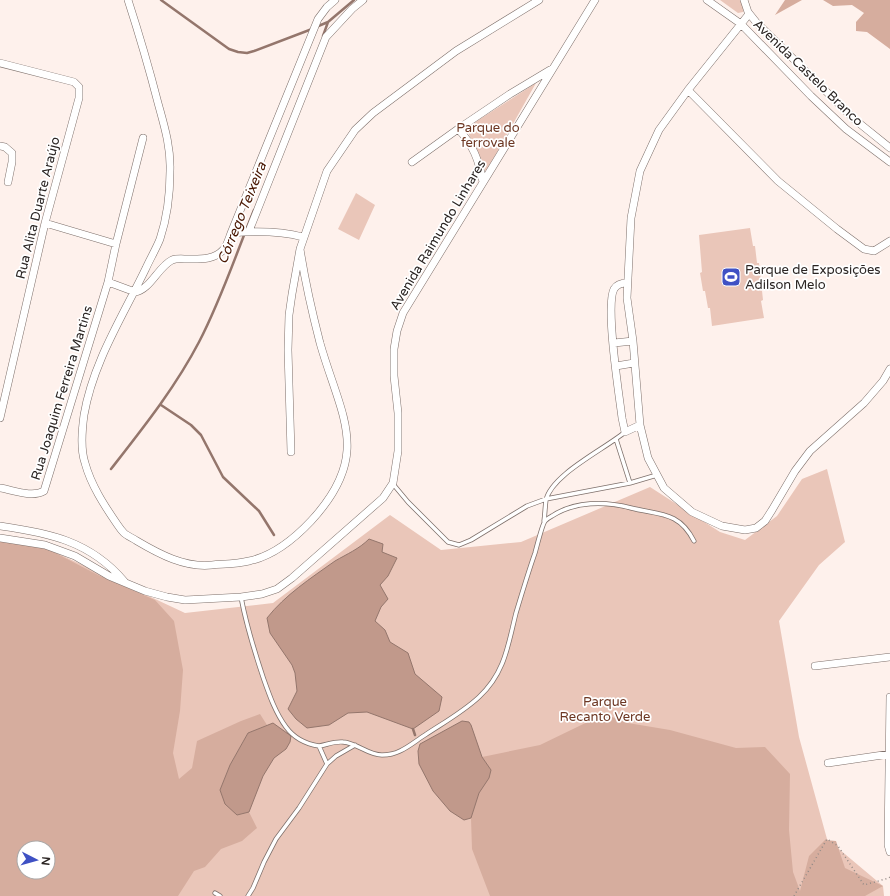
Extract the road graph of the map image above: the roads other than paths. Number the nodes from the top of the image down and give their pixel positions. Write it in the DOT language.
graph roads {
  1 [pos="128,0"];
  2 [pos="335,0"];
  3 [pos="363,0"];
  4 [pos="539,0"];
  5 [pos="595,0"];
  6 [pos="707,0"];
  7 [pos="744,0"];
  8 [pos="748,0"];
  9 [pos="748,11"];
  10 [pos="741,24"];
  11 [pos="0,63"];
  12 [pos="552,69"];
  13 [pos="688,90"];
  14 [pos="458,129"];
  15 [pos="143,138"];
  16 [pos="0,146"];
  17 [pos="890,148"];
  18 [pos="412,162"];
  19 [pos="890,162"];
  20 [pos="8,182"];
  21 [pos="483,182"];
  22 [pos="44,223"];
  23 [pos="249,231"];
  24 [pos="231,233"];
  25 [pos="304,237"];
  26 [pos="890,241"];
  27 [pos="116,244"];
  28 [pos="300,249"];
  29 [pos="108,282"];
  30 [pos="627,283"];
  31 [pos="134,292"];
  32 [pos="633,341"];
  33 [pos="614,343"];
  34 [pos="634,363"];
  35 [pos="616,366"];
  36 [pos="890,369"];
  37 [pos="0,418"];
  38 [pos="640,425"];
  39 [pos="625,432"];
  40 [pos="616,439"];
  41 [pos="291,452"];
  42 [pos="656,475"];
  43 [pos="393,483"];
  44 [pos="630,483"];
  45 [pos="0,488"];
  46 [pos="546,499"];
  47 [pos="544,522"];
  48 [pos="0,526"];
  49 [pos="0,538"];
  50 [pos="694,541"];
  51 [pos="124,582"];
  52 [pos="241,597"];
  53 [pos="890,657"];
  54 [pos="815,666"];
  55 [pos="890,697"];
  56 [pos="355,745"];
  57 [pos="319,746"];
  58 [pos="889,754"];
  59 [pos="828,763"];
  60 [pos="327,764"];
  61 [pos="890,852"];
  62 [pos="215,893"];
  63 [pos="220,896"];
  64 [pos="248,896"];
  1 -- 31 [label="street"];
  2 -- 24 [label="street"];
  3 -- 23 [label="street"];
  4 -- 25 [label="street"];
  5 -- 12 [label="street, Avenida Raimundo Linhares"];
  6 -- 10 [label="street"];
  7 -- 9 [label="street"];
  8 -- 9 [label="street"];
  9 -- 10 [label="street, Avenida Castelo Branco"];
  9 -- 17 [label="street, Avenida Castelo Branco"];
  10 -- 13 [label="street"];
  10 -- 19 [label="street, Avenida Castelo Branco"];
  11 -- 22 [label="street, Rua Alita Duarte Araújo"];
  12 -- 14 [label="street"];
  12 -- 21 [label="street, Avenida Raimundo Linhares"];
  13 -- 26 [label="street"];
  13 -- 30 [label="street"];
  14 -- 18 [label="street"];
  14 -- 21 [label="street"];
  15 -- 27 [label="street, Rua Joaquim Ferreira Martins"];
  16 -- 20 [label="street"];
  21 -- 43 [label="street, Avenida Raimundo Linhares"];
  22 -- 27 [label="street"];
  22 -- 37 [label="street, Rua Alita Duarte Araújo"];
  23 -- 24 [label="street"];
  23 -- 25 [label="street"];
  24 -- 31 [label="street"];
  25 -- 28 [label="street"];
  27 -- 29 [label="street, Rua Joaquim Ferreira Martins"];
  28 -- 31 [label="street"];
  28 -- 41 [label="street"];
  29 -- 31 [label="street"];
  29 -- 45 [label="street, Rua Joaquim Ferreira Martins"];
  30 -- 32 [label="street"];
  30 -- 33 [label="street"];
  32 -- 33 [label="street"];
  32 -- 34 [label="street"];
  33 -- 35 [label="street"];
  34 -- 35 [label="street"];
  34 -- 38 [label="street"];
  35 -- 39 [label="street"];
  36 -- 42 [label="street"];
  38 -- 39 [label="street"];
  38 -- 42 [label="street"];
  39 -- 40 [label="lane"];
  40 -- 44 [label="lane"];
  40 -- 46 [label="lane"];
  42 -- 44 [label="lane"];
  43 -- 46 [label="lane"];
  43 -- 52 [label="street, Avenida Raimundo Linhares"];
  44 -- 46 [label="lane"];
  46 -- 47 [label="lane"];
  47 -- 50 [label="lane"];
  47 -- 56 [label="lane"];
  48 -- 51 [label="street, Avenida Raimundo Linhares"];
  49 -- 51 [label="street, Avenida Raimundo Linhares"];
  51 -- 52 [label="street, Avenida Raimundo Linhares"];
  52 -- 57 [label="lane"];
  53 -- 54 [label="street"];
  55 -- 58 [label="street"];
  56 -- 57 [label="lane"];
  56 -- 60 [label="lane"];
  57 -- 60 [label="lane"];
  58 -- 59 [label="street"];
  58 -- 61 [label="street"];
  60 -- 64 [label="lane"];
  62 -- 63 [label="lane"];
}
